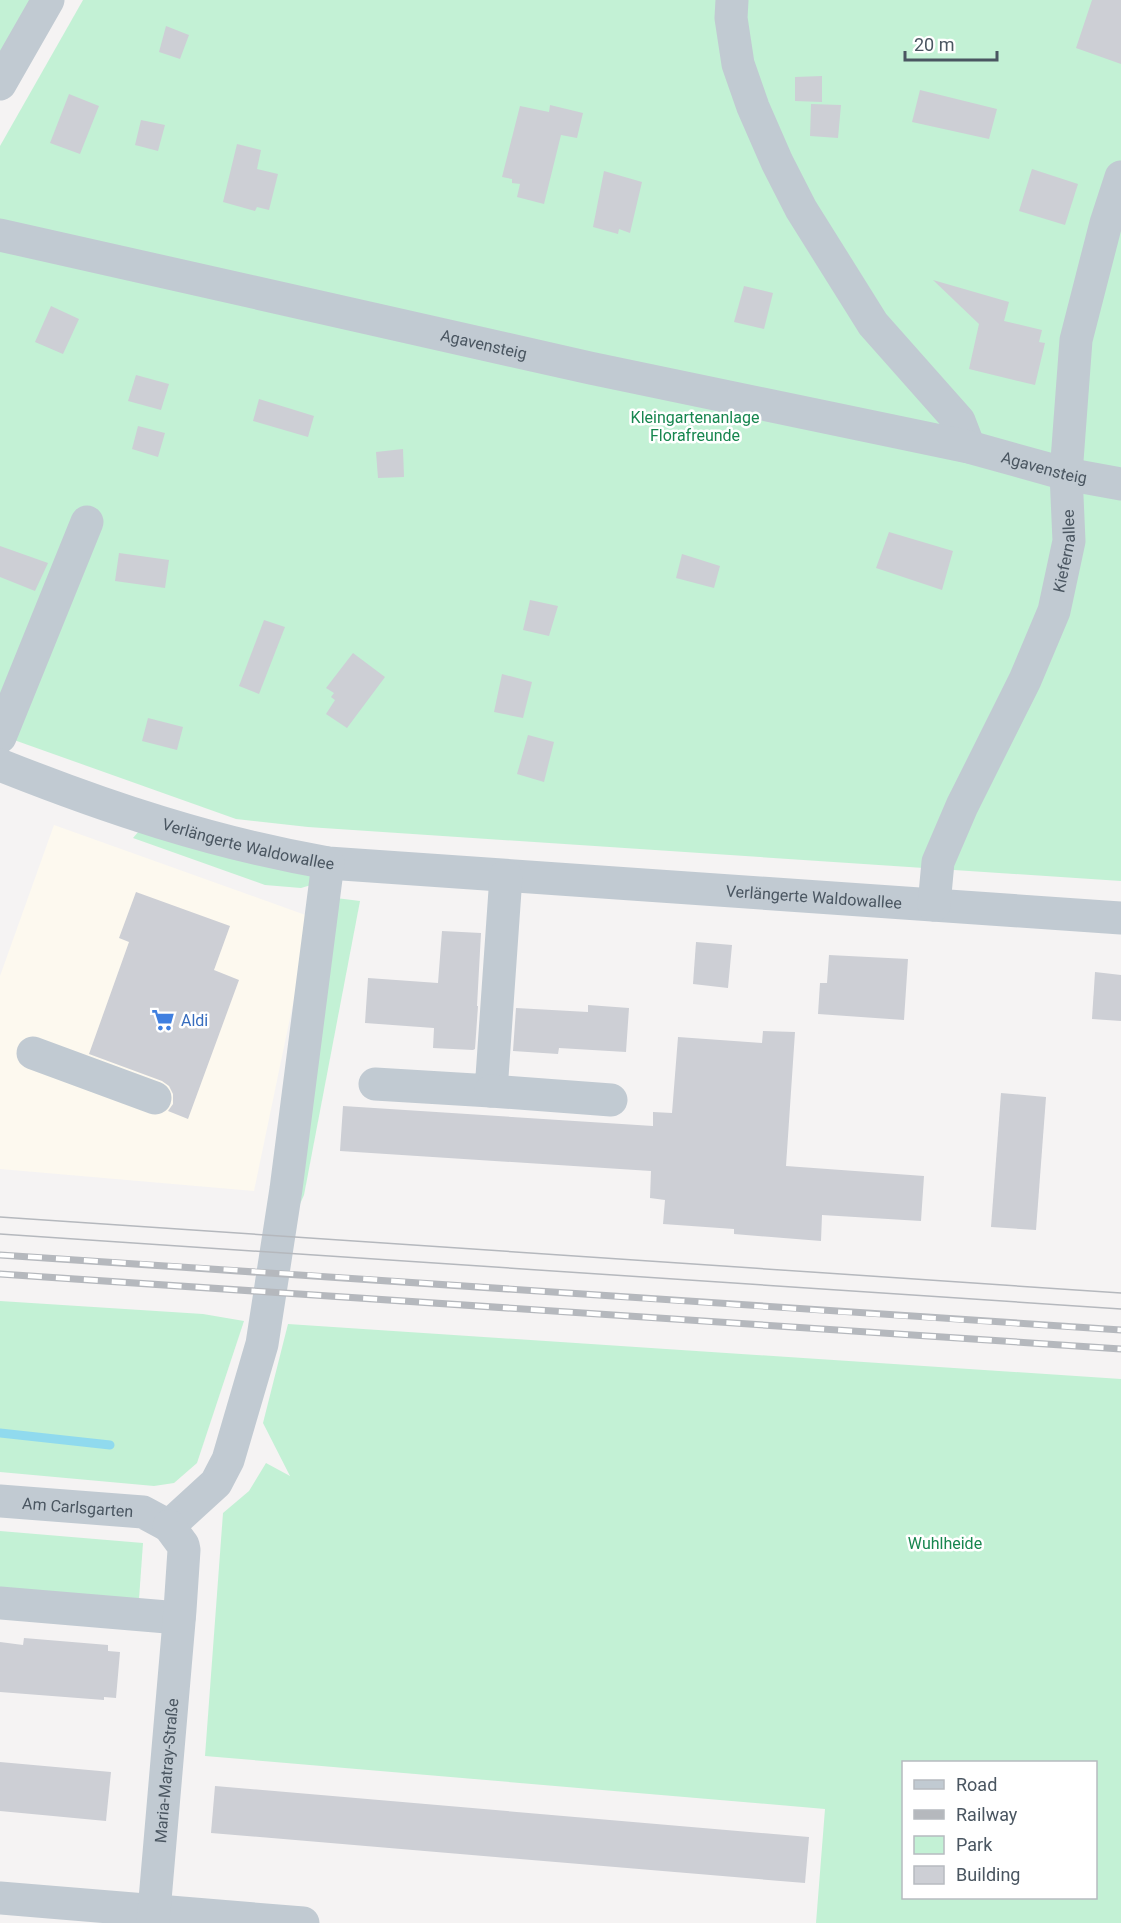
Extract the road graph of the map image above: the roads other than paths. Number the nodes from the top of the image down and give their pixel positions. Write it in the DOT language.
graph roads {
  1 [pos="732,0"];
  2 [pos="38,3"];
  3 [pos="0,84"];
  4 [pos="1121,177"];
  5 [pos="1114,224"];
  6 [pos="0,235"];
  7 [pos="969,447"];
  8 [pos="1066,474"];
  9 [pos="1121,484"];
  10 [pos="87,522"];
  11 [pos="0,737"];
  12 [pos="0,765"];
  13 [pos="328,863"];
  14 [pos="506,876"];
  15 [pos="934,905"];
  16 [pos="1121,918"];
  17 [pos="33,1053"];
  18 [pos="375,1084"];
  19 [pos="491,1091"];
  20 [pos="155,1098"];
  21 [pos="611,1100"];
  22 [pos="0,1501"];
  23 [pos="169,1526"];
  24 [pos="0,1603"];
  25 [pos="179,1618"];
  26 [pos="0,1898"];
  27 [pos="154,1917"];
  28 [pos="303,1923"];
  1 -- 7 [label="street"];
  2 -- 3 [label="street"];
  4 -- 5 [label="street, Kiefernallee"];
  5 -- 8 [label="street, Kiefernallee"];
  6 -- 7 [label="street, Agavensteig"];
  7 -- 8 [label="street, Agavensteig"];
  8 -- 9 [label="street, Agavensteig"];
  8 -- 15 [label="street, Kiefernallee"];
  10 -- 11 [label="street"];
  12 -- 13 [label="street, Verlängerte Waldowallee"];
  13 -- 14 [label="street, Verlängerte Waldowallee"];
  13 -- 23 [label="street"];
  14 -- 15 [label="street, Verlängerte Waldowallee"];
  14 -- 19 [label="street"];
  15 -- 16 [label="street, Verlängerte Waldowallee"];
  17 -- 20 [label="street"];
  18 -- 19 [label="street"];
  19 -- 21 [label="street"];
  22 -- 23 [label="street, Am Carlsgarten"];
  23 -- 25 [label="street, Maria-Matray-Straße"];
  24 -- 25 [label="street"];
  25 -- 27 [label="street, Maria-Matray-Straße"];
  26 -- 27 [label="street"];
  27 -- 28 [label="street"];
}
